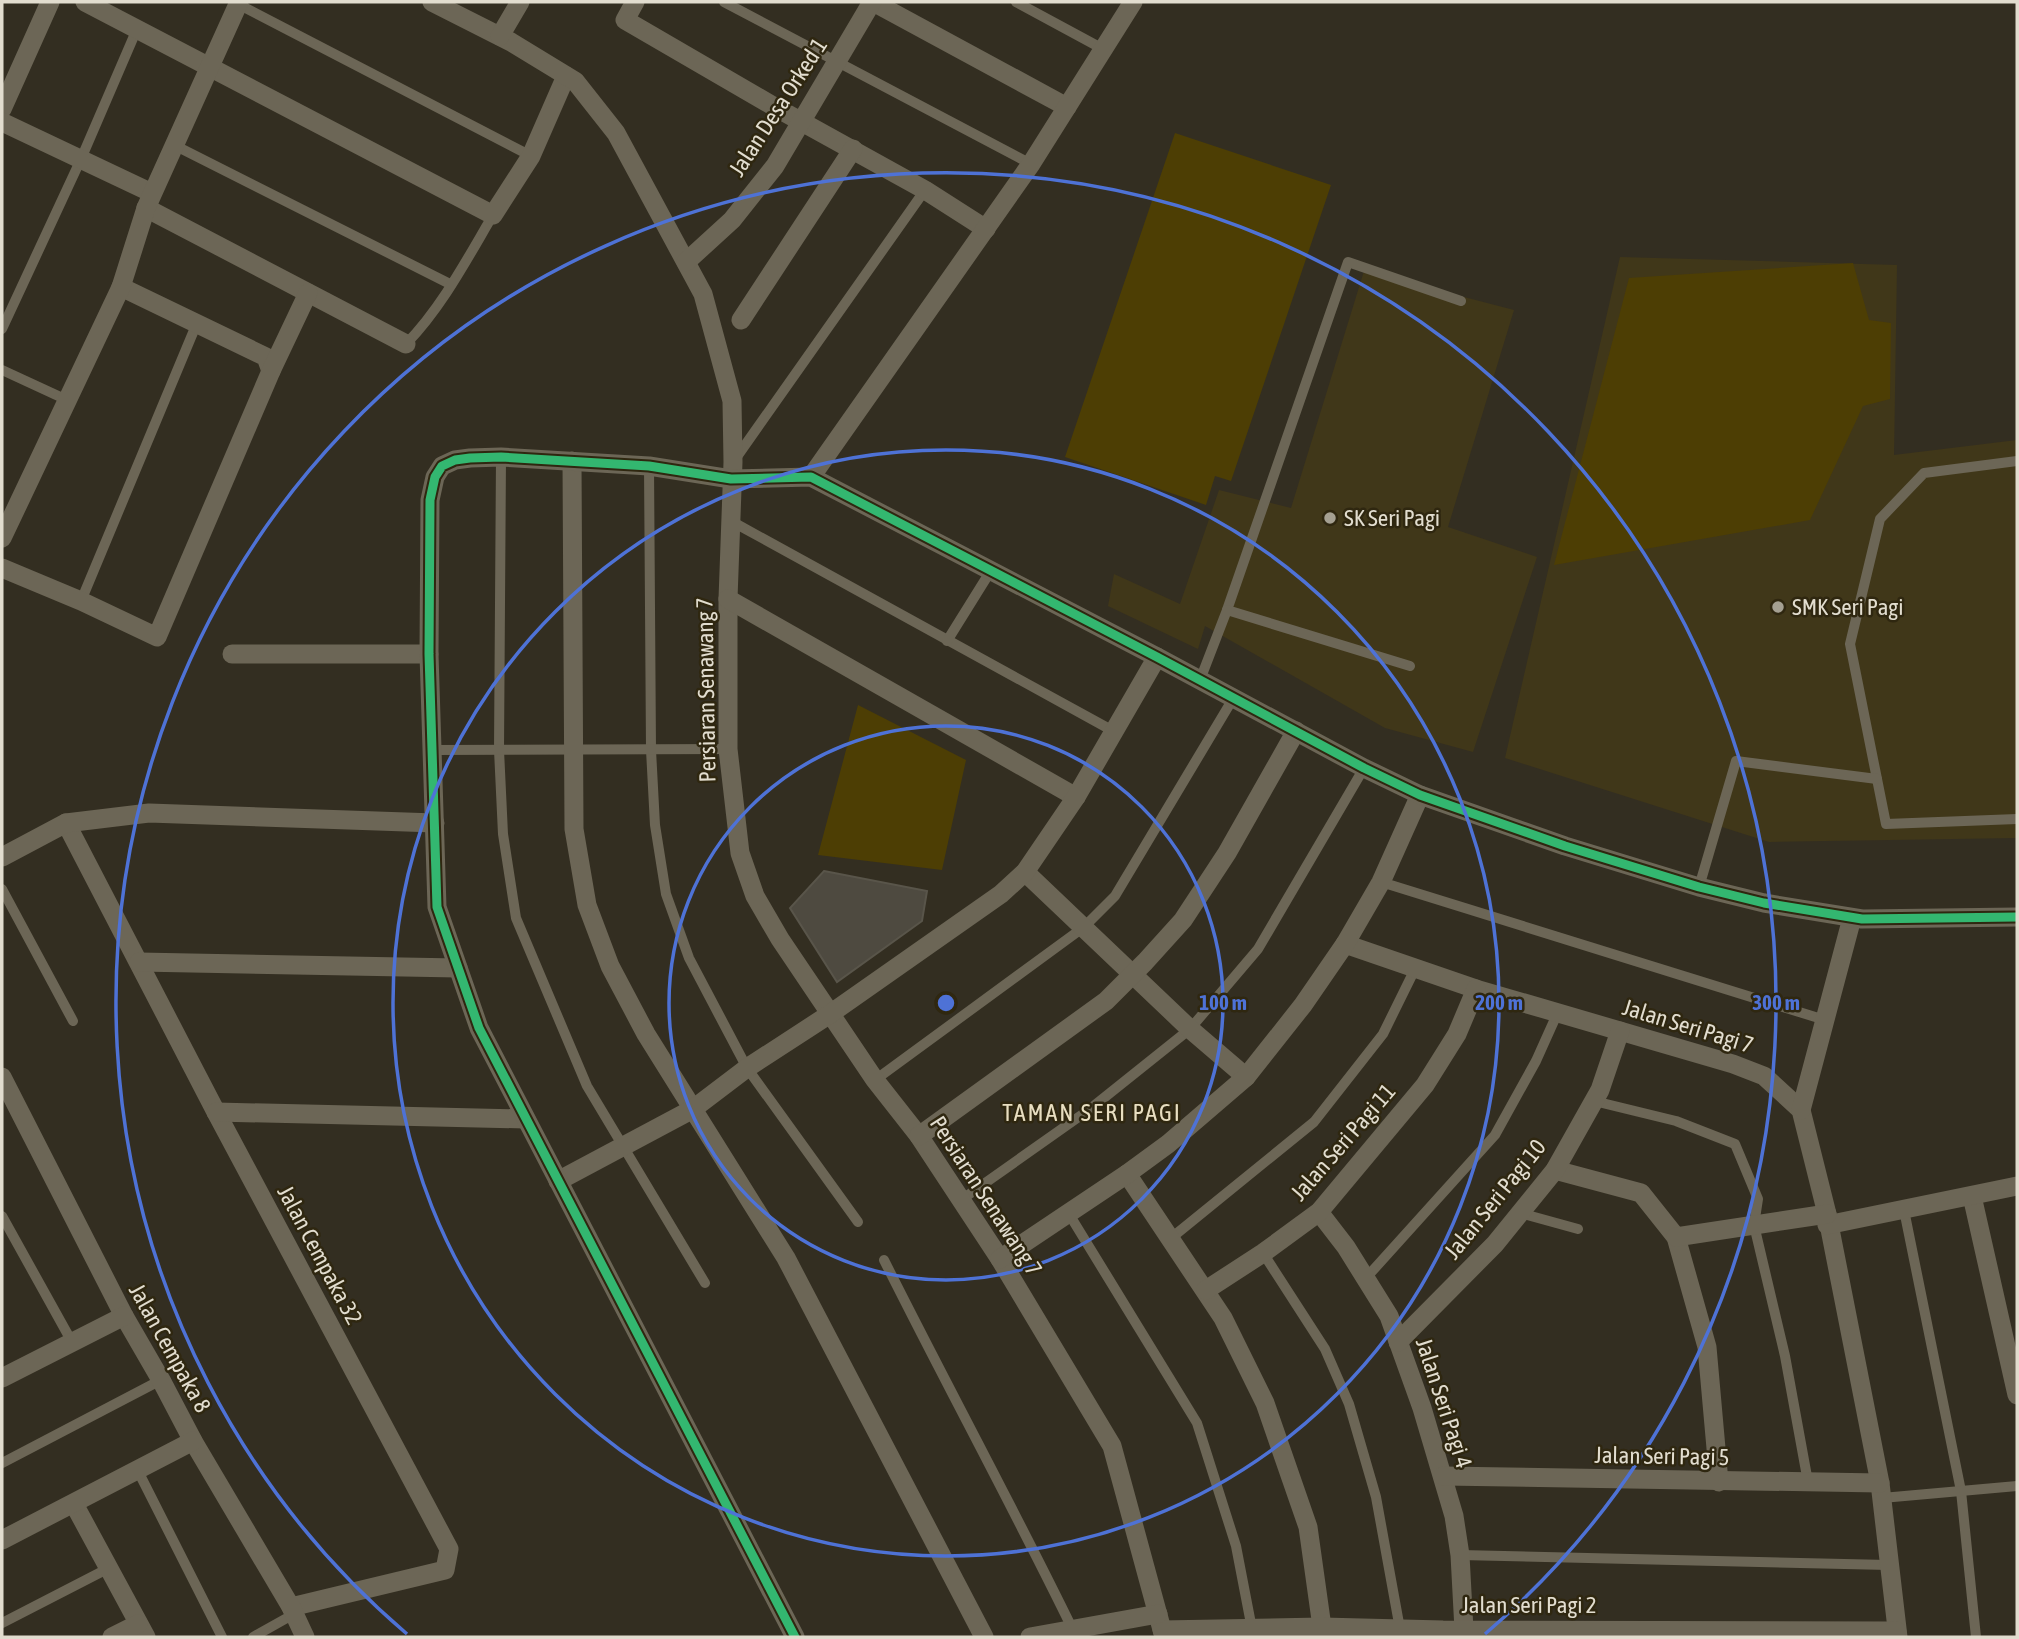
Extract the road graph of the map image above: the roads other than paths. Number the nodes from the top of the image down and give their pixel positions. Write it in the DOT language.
graph roads {
  1 [pos="50,2"];
  2 [pos="85,2"];
  3 [pos="432,2"];
  4 [pos="520,2"];
  5 [pos="635,2"];
  6 [pos="724,2"];
  7 [pos="872,2"];
  8 [pos="1016,2"];
  9 [pos="1133,2"];
  10 [pos="238,3"];
  11 [pos="137,29"];
  12 [pos="500,36"];
  13 [pos="1103,49"];
  14 [pos="838,61"];
  15 [pos="210,67"];
  16 [pos="566,76"];
  17 [pos="1067,107"];
  18 [pos="2,109"];
  19 [pos="801,121"];
  20 [pos="2,122"];
  21 [pos="174,145"];
  22 [pos="853,149"];
  23 [pos="531,156"];
  24 [pos="81,159"];
  25 [pos="1031,164"];
  26 [pos="925,190"];
  27 [pos="149,200"];
  28 [pos="493,215"];
  29 [pos="986,229"];
  30 [pos="686,262"];
  31 [pos="450,285"];
  32 [pos="121,287"];
  33 [pos="309,293"];
  34 [pos="1461,300"];
  35 [pos="741,320"];
  36 [pos="197,323"];
  37 [pos="2,328"];
  38 [pos="406,344"];
  39 [pos="2,370"];
  40 [pos="271,371"];
  41 [pos="67,400"];
  42 [pos="501,457"];
  43 [pos="572,461"];
  44 [pos="2017,461"];
  45 [pos="649,466"];
  46 [pos="732,471"];
  47 [pos="811,477"];
  48 [pos="730,521"];
  49 [pos="2,538"];
  50 [pos="2,568"];
  51 [pos="990,572"];
  52 [pos="728,599"];
  53 [pos="81,601"];
  54 [pos="1227,610"];
  55 [pos="947,641"];
  56 [pos="232,654"];
  57 [pos="429,654"];
  58 [pos="1157,657"];
  59 [pos="1410,666"];
  60 [pos="1200,680"];
  61 [pos="1234,697"];
  62 [pos="1296,731"];
  63 [pos="1115,732"];
  64 [pos="728,749"];
  65 [pos="433,750"];
  66 [pos="499,750"];
  67 [pos="573,750"];
  68 [pos="651,750"];
  69 [pos="1364,768"];
  70 [pos="1877,779"];
  71 [pos="1420,795"];
  72 [pos="1076,797"];
  73 [pos="2017,819"];
  74 [pos="66,823"];
  75 [pos="435,823"];
  76 [pos="2,857"];
  77 [pos="1025,872"];
  78 [pos="1381,882"];
  79 [pos="1699,887"];
  80 [pos="2,889"];
  81 [pos="2017,917"];
  82 [pos="1852,918"];
  83 [pos="1084,928"];
  84 [pos="1345,944"];
  85 [pos="139,962"];
  86 [pos="1416,967"];
  87 [pos="458,968"];
  88 [pos="1133,974"];
  89 [pos="1476,989"];
  90 [pos="1558,1012"];
  91 [pos="830,1014"];
  92 [pos="1825,1020"];
  93 [pos="73,1021"];
  94 [pos="1190,1029"];
  95 [pos="1620,1031"];
  96 [pos="747,1068"];
  97 [pos="2,1077"];
  98 [pos="1246,1077"];
  99 [pos="875,1080"];
  100 [pos="1594,1101"];
  101 [pos="693,1109"];
  102 [pos="1801,1110"];
  103 [pos="216,1112"];
  104 [pos="525,1119"];
  105 [pos="919,1136"];
  106 [pos="624,1146"];
  107 [pos="1555,1170"];
  108 [pos="1127,1174"];
  109 [pos="558,1181"];
  110 [pos="2017,1186"];
  111 [pos="1972,1196"];
  112 [pos="961,1200"];
  113 [pos="1904,1210"];
  114 [pos="1319,1212"];
  115 [pos="1520,1213"];
  116 [pos="1069,1214"];
  117 [pos="2,1216"];
  118 [pos="1827,1219"];
  119 [pos="858,1222"];
  120 [pos="1754,1225"];
  121 [pos="1578,1229"];
  122 [pos="1676,1237"];
  123 [pos="1170,1239"];
  124 [pos="1263,1253"];
  125 [pos="1000,1259"];
  126 [pos="884,1260"];
  127 [pos="1366,1278"];
  128 [pos="705,1283"];
  129 [pos="1206,1290"];
  130 [pos="124,1316"];
  131 [pos="72,1342"];
  132 [pos="1398,1342"];
  133 [pos="2,1378"];
  134 [pos="161,1380"];
  135 [pos="2017,1395"];
  136 [pos="192,1441"];
  137 [pos="2,1463"];
  138 [pos="136,1469"];
  139 [pos="1443,1476"];
  140 [pos="1718,1482"];
  141 [pos="1808,1482"];
  142 [pos="2017,1486"];
  143 [pos="1881,1491"];
  144 [pos="1961,1491"];
  145 [pos="74,1504"];
  146 [pos="2,1540"];
  147 [pos="1460,1555"];
  148 [pos="1889,1565"];
  149 [pos="109,1568"];
  150 [pos="293,1611"];
  151 [pos="2,1623"];
  152 [pos="1161,1627"];
  153 [pos="1322,1627"];
  154 [pos="1073,1629"];
  155 [pos="1252,1629"];
  156 [pos="1401,1629"];
  157 [pos="142,1630"];
  158 [pos="1112,1630"];
  159 [pos="1464,1630"];
  160 [pos="1443,1634"];
  161 [pos="1665,1634"];
  162 [pos="1898,1634"];
  163 [pos="111,1637"];
  164 [pos="222,1637"];
  165 [pos="253,1637"];
  166 [pos="305,1637"];
  167 [pos="795,1637"];
  168 [pos="984,1637"];
  169 [pos="1030,1637"];
  170 [pos="1976,1637"];
  1 -- 18 [label="street"];
  2 -- 11 [label="street"];
  3 -- 12 [label="street, Persiaran Senawang 7"];
  4 -- 12 [label="street"];
  5 -- 19 [label="street"];
  6 -- 14 [label="lane"];
  7 -- 14 [label="street, Jalan Desa Orked 1"];
  7 -- 17 [label="street"];
  8 -- 13 [label="lane"];
  9 -- 13 [label="street"];
  10 -- 15 [label="street"];
  10 -- 23 [label="lane"];
  11 -- 15 [label="street"];
  11 -- 24 [label="lane"];
  12 -- 16 [label="street, Persiaran Senawang 7"];
  13 -- 17 [label="street"];
  14 -- 19 [label="street, Jalan Desa Orked 1"];
  14 -- 25 [label="lane"];
  15 -- 21 [label="street"];
  15 -- 28 [label="street"];
  16 -- 23 [label="street"];
  16 -- 30 [label="street, Persiaran Senawang 7"];
  17 -- 25 [label="street"];
  19 -- 22 [label="street"];
  19 -- 30 [label="street, Jalan Desa Orked 1"];
  20 -- 24 [label="street"];
  21 -- 27 [label="street"];
  21 -- 31 [label="lane"];
  22 -- 26 [label="street"];
  22 -- 35 [label="street"];
  23 -- 28 [label="street"];
  24 -- 27 [label="street"];
  24 -- 37 [label="lane"];
  25 -- 29 [label="street"];
  26 -- 29 [label="street"];
  26 -- 46 [label="lane"];
  27 -- 32 [label="street"];
  27 -- 33 [label="street"];
  28 -- 31 [label="lane"];
  29 -- 47 [label="street"];
  30 -- 46 [label="street, Persiaran Senawang 7"];
  31 -- 38 [label="lane"];
  32 -- 36 [label="street"];
  32 -- 41 [label="street"];
  33 -- 38 [label="street"];
  33 -- 40 [label="street"];
  34 -- 54 [label="lane"];
  36 -- 40 [label="street"];
  36 -- 53 [label="lane"];
  39 -- 41 [label="lane"];
  40 -- 53 [label="street"];
  41 -- 49 [label="street"];
  42 -- 43 [label="street"];
  42 -- 57 [label="street"];
  42 -- 66 [label="lane"];
  43 -- 45 [label="street"];
  43 -- 67 [label="street"];
  44 -- 70 [label="lane"];
  45 -- 46 [label="street"];
  45 -- 68 [label="lane"];
  46 -- 47 [label="street"];
  46 -- 48 [label="street, Persiaran Senawang 7"];
  47 -- 51 [label="street"];
  48 -- 52 [label="street, Persiaran Senawang 7"];
  48 -- 55 [label="lane"];
  50 -- 53 [label="street"];
  51 -- 55 [label="lane"];
  51 -- 58 [label="street"];
  52 -- 64 [label="street, Persiaran Senawang 7"];
  52 -- 72 [label="street"];
  54 -- 59 [label="lane"];
  54 -- 60 [label="lane"];
  55 -- 63 [label="lane"];
  56 -- 57 [label="street"];
  57 -- 65 [label="street"];
  58 -- 60 [label="street"];
  58 -- 63 [label="street"];
  60 -- 61 [label="street"];
  61 -- 62 [label="street"];
  61 -- 83 [label="lane"];
  62 -- 69 [label="street"];
  62 -- 88 [label="street"];
  63 -- 72 [label="street"];
  64 -- 68 [label="lane"];
  64 -- 91 [label="street, Persiaran Senawang 7"];
  65 -- 66 [label="lane"];
  65 -- 75 [label="street"];
  66 -- 67 [label="lane"];
  66 -- 106 [label="lane"];
  67 -- 68 [label="lane"];
  67 -- 101 [label="street"];
  68 -- 96 [label="lane"];
  69 -- 71 [label="street"];
  69 -- 94 [label="lane"];
  70 -- 73 [label="lane"];
  70 -- 79 [label="lane"];
  71 -- 78 [label="street"];
  71 -- 79 [label="street"];
  72 -- 77 [label="street"];
  74 -- 75 [label="street"];
  74 -- 76 [label="street"];
  74 -- 85 [label="street, Jalan Cempaka 32"];
  75 -- 87 [label="street"];
  77 -- 83 [label="street"];
  77 -- 91 [label="street"];
  78 -- 84 [label="street"];
  78 -- 92 [label="lane"];
  79 -- 82 [label="street"];
  80 -- 93 [label="lane"];
  81 -- 82 [label="street"];
  82 -- 92 [label="street"];
  83 -- 88 [label="street"];
  83 -- 99 [label="lane"];
  84 -- 86 [label="street, Jalan Seri Pagi 7"];
  84 -- 98 [label="street"];
  85 -- 87 [label="street"];
  85 -- 103 [label="street, Jalan Cempaka 32"];
  86 -- 89 [label="street, Jalan Seri Pagi 7"];
  86 -- 123 [label="lane"];
  87 -- 104 [label="street"];
  88 -- 94 [label="street"];
  88 -- 105 [label="street"];
  89 -- 90 [label="street, Jalan Seri Pagi 7"];
  89 -- 114 [label="street, Jalan Seri Pagi 11"];
  90 -- 95 [label="street, Jalan Seri Pagi 7"];
  90 -- 127 [label="lane"];
  91 -- 96 [label="street"];
  91 -- 99 [label="street, Persiaran Senawang 7"];
  92 -- 102 [label="street"];
  94 -- 98 [label="street"];
  94 -- 112 [label="lane"];
  95 -- 100 [label="street, Jalan Seri Pagi 10"];
  95 -- 102 [label="street, Jalan Seri Pagi 7"];
  96 -- 101 [label="street"];
  96 -- 119 [label="lane"];
  97 -- 130 [label="street, Jalan Cempaka 8"];
  98 -- 108 [label="street"];
  99 -- 105 [label="street, Persiaran Senawang 7"];
  100 -- 107 [label="street, Jalan Seri Pagi 10"];
  100 -- 120 [label="lane"];
  101 -- 106 [label="street"];
  101 -- 168 [label="street"];
  102 -- 118 [label="street"];
  103 -- 104 [label="street"];
  103 -- 150 [label="street, Jalan Cempaka 32"];
  104 -- 109 [label="street"];
  105 -- 112 [label="street, Persiaran Senawang 7"];
  106 -- 109 [label="street"];
  106 -- 128 [label="lane"];
  107 -- 115 [label="street, Jalan Seri Pagi 10"];
  107 -- 122 [label="street"];
  108 -- 116 [label="street"];
  108 -- 123 [label="street"];
  109 -- 167 [label="street"];
  110 -- 111 [label="street"];
  111 -- 113 [label="street"];
  111 -- 135 [label="street"];
  112 -- 125 [label="street, Persiaran Senawang 7"];
  113 -- 118 [label="street"];
  113 -- 144 [label="lane"];
  114 -- 124 [label="street, Jalan Seri Pagi 11"];
  114 -- 127 [label="street, Jalan Seri Pagi 4"];
  115 -- 121 [label="lane"];
  115 -- 132 [label="street, Jalan Seri Pagi 10"];
  116 -- 125 [label="street"];
  116 -- 155 [label="lane"];
  117 -- 131 [label="lane"];
  118 -- 120 [label="street"];
  118 -- 143 [label="street"];
  120 -- 122 [label="street"];
  120 -- 141 [label="lane"];
  122 -- 140 [label="street"];
  123 -- 129 [label="street"];
  124 -- 129 [label="street, Jalan Seri Pagi 11"];
  124 -- 156 [label="lane"];
  125 -- 152 [label="street, Persiaran Senawang 7"];
  126 -- 154 [label="lane"];
  127 -- 132 [label="street, Jalan Seri Pagi 4"];
  129 -- 153 [label="street"];
  130 -- 131 [label="street"];
  130 -- 134 [label="street, Jalan Cempaka 8"];
  131 -- 133 [label="street"];
  132 -- 139 [label="street, Jalan Seri Pagi 4"];
  134 -- 136 [label="street, Jalan Cempaka 8"];
  134 -- 137 [label="lane"];
  136 -- 138 [label="street"];
  136 -- 150 [label="street, Jalan Cempaka 8"];
  138 -- 145 [label="street"];
  138 -- 164 [label="lane"];
  139 -- 140 [label="street, Jalan Seri Pagi 5"];
  139 -- 147 [label="street, Jalan Seri Pagi 4"];
  140 -- 141 [label="street, Jalan Seri Pagi 5"];
  141 -- 143 [label="street, Jalan Seri Pagi 5"];
  142 -- 144 [label="lane"];
  143 -- 144 [label="lane"];
  143 -- 148 [label="street"];
  144 -- 170 [label="lane"];
  145 -- 146 [label="street"];
  145 -- 149 [label="street"];
  147 -- 148 [label="lane"];
  147 -- 159 [label="street, Jalan Seri Pagi 4"];
  148 -- 162 [label="street"];
  149 -- 151 [label="lane"];
  149 -- 157 [label="street"];
  150 -- 165 [label="lane"];
  150 -- 166 [label="street, Jalan Cempaka 8"];
  152 -- 155 [label="street, Jalan Seri Pagi 2"];
  152 -- 158 [label="street, Jalan Seri Pagi 2"];
  153 -- 155 [label="street, Jalan Seri Pagi 2"];
  153 -- 156 [label="street, Jalan Seri Pagi 2"];
  154 -- 158 [label="street, Jalan Seri Pagi 2"];
  154 -- 169 [label="street, Jalan Seri Pagi 2"];
  156 -- 160 [label="street, Jalan Seri Pagi 2"];
  157 -- 163 [label="street"];
  159 -- 160 [label="street, Jalan Seri Pagi 2"];
  159 -- 161 [label="street, Jalan Seri Pagi 2"];
  161 -- 162 [label="street, Jalan Seri Pagi 2"];
}
